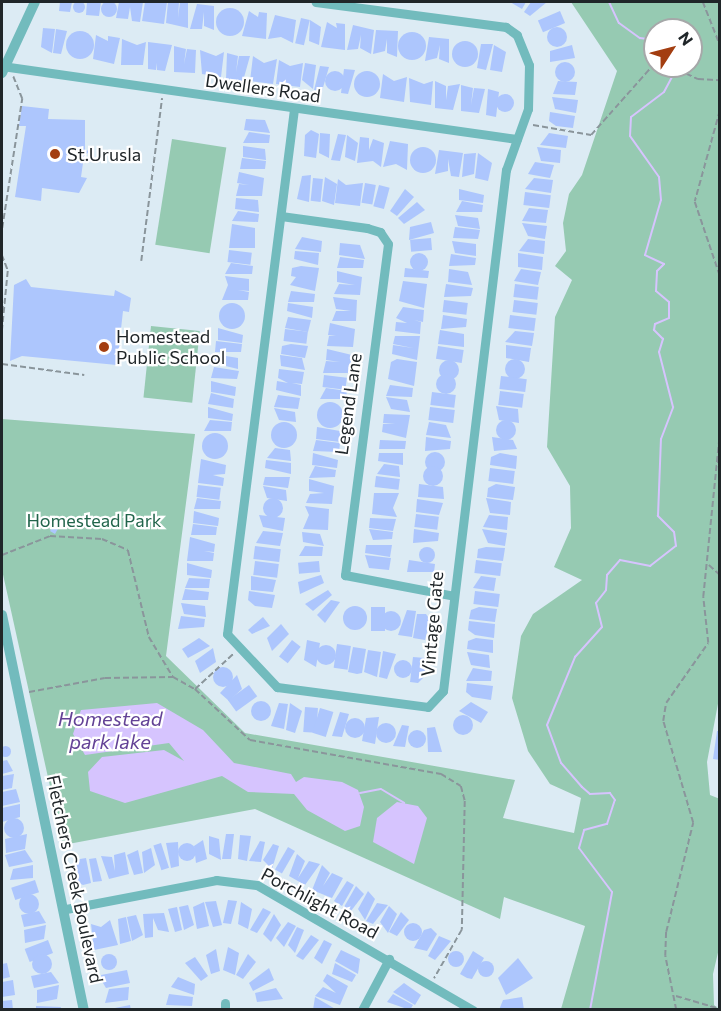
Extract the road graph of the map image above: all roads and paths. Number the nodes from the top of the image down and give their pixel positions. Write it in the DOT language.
graph roads {
  1 [pos="35,2"];
  2 [pos="316,2"];
  3 [pos="703,2"];
  4 [pos="720,45"];
  5 [pos="2,68"];
  6 [pos="13,76"];
  7 [pos="643,76"];
  8 [pos="703,77"];
  9 [pos="720,80"];
  10 [pos="162,97"];
  11 [pos="294,110"];
  12 [pos="720,111"];
  13 [pos="532,125"];
  14 [pos="517,140"];
  15 [pos="281,216"];
  16 [pos="2,228"];
  17 [pos="2,255"];
  18 [pos="141,261"];
  19 [pos="720,276"];
  20 [pos="2,332"];
  21 [pos="2,364"];
  22 [pos="84,375"];
  23 [pos="720,430"];
  24 [pos="2,555"];
  25 [pos="708,564"];
  26 [pos="720,575"];
  27 [pos="450,595"];
  28 [pos="2,615"];
  29 [pos="238,650"];
  30 [pos="173,677"];
  31 [pos="195,689"];
  32 [pos="19,694"];
  33 [pos="66,909"];
  34 [pos="389,959"];
  35 [pos="432,982"];
  36 [pos="676,996"];
  37 [pos="720,1009"];
  38 [pos="84,1010"];
  39 [pos="362,1010"];
  40 [pos="473,1010"];
  41 [pos="676,1010"];
  1 -- 5 [label="street"];
  2 -- 14 [label="street, Vintage Gate"];
  3 -- 4 [label="path"];
  5 -- 11 [label="street, Dwellers Road"];
  6 -- 16 [label="path"];
  7 -- 13 [label="path"];
  8 -- 9 [label="path"];
  10 -- 18 [label="path"];
  11 -- 14 [label="street, Dwellers Road"];
  11 -- 15 [label="street, Vintage Gate"];
  12 -- 19 [label="path"];
  14 -- 27 [label="street, Vintage Gate"];
  15 -- 27 [label="street, Legend Lane"];
  15 -- 29 [label="street, Vintage Gate"];
  17 -- 20 [label="path"];
  21 -- 22 [label="path"];
  23 -- 25 [label="path"];
  24 -- 30 [label="path"];
  25 -- 26 [label="path"];
  25 -- 36 [label="path"];
  27 -- 29 [label="street, Vintage Gate"];
  28 -- 32 [label="street, Fletchers Creek Boulevard"];
  29 -- 31 [label="path"];
  30 -- 31 [label="path"];
  30 -- 32 [label="path"];
  31 -- 35 [label="path"];
  32 -- 33 [label="street, Fletchers Creek Boulevard"];
  33 -- 34 [label="street, Porchlight Road"];
  33 -- 38 [label="street, Fletchers Creek Boulevard"];
  34 -- 35 [label="street, Porchlight Road"];
  34 -- 39 [label="street"];
  35 -- 40 [label="street, Porchlight Road"];
  36 -- 37 [label="path"];
  36 -- 41 [label="path"];
}
